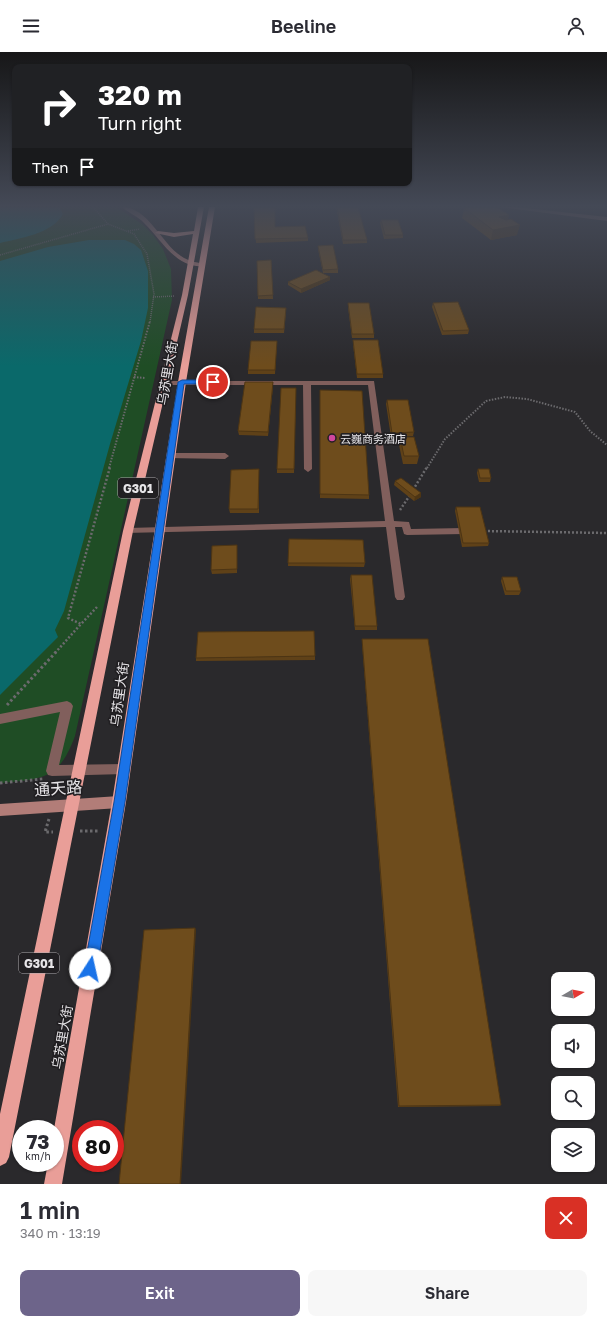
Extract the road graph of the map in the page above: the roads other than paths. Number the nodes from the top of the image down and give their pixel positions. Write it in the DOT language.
graph roads {
  1 [pos="184,260"];
  2 [pos="191,260"];
  3 [pos="203,260"];
  4 [pos="190,263"];
  5 [pos="202,265"];
  6 [pos="164,382"];
  7 [pos="182,382"];
  8 [pos="308,383"];
  9 [pos="170,456"];
  10 [pos="225,456"];
  11 [pos="308,469"];
  12 [pos="391,524"];
  13 [pos="159,530"];
  14 [pos="128,531"];
  15 [pos="464,531"];
  16 [pos="400,597"];
  17 [pos="0,719"];
  18 [pos="124,769"];
  19 [pos="78,770"];
  20 [pos="119,802"];
  21 [pos="71,804"];
  22 [pos="0,810"];
  23 [pos="0,1158"];
  24 [pos="53,1184"];
  1 -- 4 [label="main road"];
  2 -- 4 [label="highway, 乌苏里大街 / G301"];
  3 -- 5 [label="highway, 乌苏里大街 / G301"];
  4 -- 5 [label="main road"];
  4 -- 6 [label="highway, 乌苏里大街 / G301"];
  5 -- 7 [label="highway, 乌苏里大街 / G301"];
  6 -- 7 [label="street"];
  6 -- 14 [label="highway, 乌苏里大街 / G301"];
  7 -- 8 [label="street"];
  7 -- 9 [label="highway, 乌苏里大街 / G301"];
  8 -- 11 [label="street"];
  8 -- 12 [label="street"];
  9 -- 10 [label="street"];
  9 -- 13 [label="highway, 乌苏里大街 / G301"];
  12 -- 13 [label="street"];
  12 -- 15 [label="street"];
  12 -- 16 [label="street"];
  13 -- 14 [label="street"];
  13 -- 18 [label="highway, 乌苏里大街 / G301"];
  14 -- 19 [label="highway, 乌苏里大街 / G301"];
  17 -- 19 [label="street"];
  18 -- 19 [label="street"];
  18 -- 20 [label="highway, 乌苏里大街 / G301"];
  19 -- 21 [label="highway, 乌苏里大街 / G301"];
  20 -- 21 [label="main road, 通天路"];
  20 -- 24 [label="highway, 乌苏里大街 / G301"];
  21 -- 22 [label="main road, 通天路"];
  21 -- 23 [label="highway, 乌苏里大街 / G301"];
}
